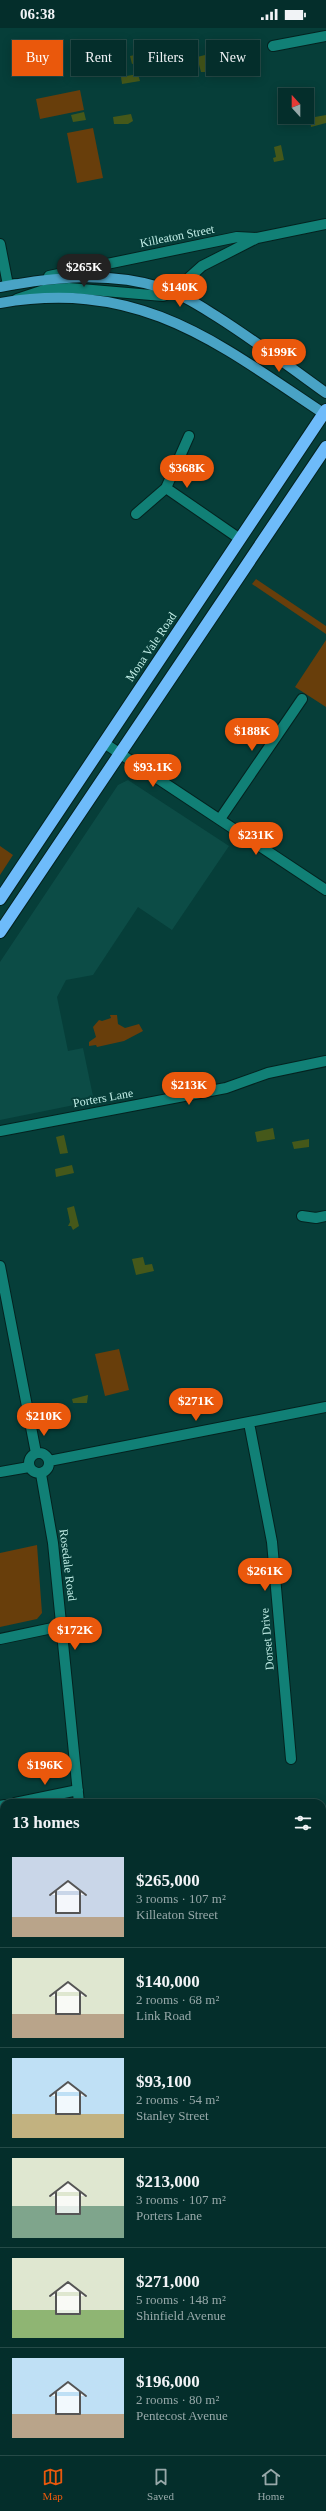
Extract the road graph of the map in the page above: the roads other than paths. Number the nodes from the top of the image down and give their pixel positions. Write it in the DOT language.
graph roads {
  1 [pos="326,36"];
  2 [pos="273,46"];
  3 [pos="326,224"];
  4 [pos="257,238"];
  5 [pos="0,244"];
  6 [pos="4,286"];
  7 [pos="173,292"];
  8 [pos="11,301"];
  9 [pos="0,303"];
  10 [pos="326,393"];
  11 [pos="325,413"];
  12 [pos="189,436"];
  13 [pos="326,448"];
  14 [pos="166,488"];
  15 [pos="136,514"];
  16 [pos="240,539"];
  17 [pos="302,699"];
  18 [pos="104,743"];
  19 [pos="121,753"];
  20 [pos="220,818"];
  21 [pos="326,890"];
  22 [pos="0,899"];
  23 [pos="0,932"];
  24 [pos="326,1061"];
  25 [pos="0,1131"];
  26 [pos="302,1216"];
  27 [pos="326,1216"];
  28 [pos="0,1266"];
  29 [pos="326,1408"];
  30 [pos="249,1423"];
  31 [pos="36,1453"];
  32 [pos="49,1461"];
  33 [pos="29,1467"];
  34 [pos="0,1472"];
  35 [pos="41,1474"];
  36 [pos="62,1626"];
  37 [pos="0,1639"];
  38 [pos="291,1759"];
  39 [pos="78,1790"];
  40 [pos="34,1799"];
  41 [pos="79,1799"];
  1 -- 2 [label="street"];
  3 -- 4 [label="street, Killeaton Street"];
  4 -- 6 [label="street, Killeaton Street"];
  4 -- 7 [label="street, Killeaton Street"];
  5 -- 6 [label="street"];
  6 -- 7 [label="main road"];
  7 -- 8 [label="street, Killeaton Street"];
  7 -- 10 [label="main road"];
  8 -- 9 [label="main road, Killeaton Street"];
  8 -- 11 [label="main road, Killeaton Street"];
  11 -- 16 [label="highway, Mona Vale Road"];
  12 -- 14 [label="street"];
  13 -- 19 [label="highway"];
  14 -- 15 [label="street"];
  14 -- 16 [label="street"];
  16 -- 18 [label="highway, Mona Vale Road"];
  17 -- 20 [label="street"];
  18 -- 19 [label="street"];
  18 -- 22 [label="highway, Mona Vale Road"];
  19 -- 20 [label="street"];
  19 -- 23 [label="highway"];
  20 -- 21 [label="street"];
  24 -- 25 [label="street, Porters Lane"];
  26 -- 27 [label="street"];
  28 -- 31 [label="street"];
  29 -- 30 [label="street"];
  30 -- 32 [label="street"];
  30 -- 38 [label="street, Dorset Drive"];
  31 -- 32 [label="street"];
  31 -- 33 [label="street"];
  32 -- 35 [label="street"];
  33 -- 34 [label="street"];
  33 -- 35 [label="street"];
  35 -- 36 [label="street, Rosedale Road"];
  36 -- 37 [label="street"];
  36 -- 39 [label="street, Rosedale Road"];
  39 -- 40 [label="street"];
  39 -- 41 [label="street, Rosedale Road"];
}
